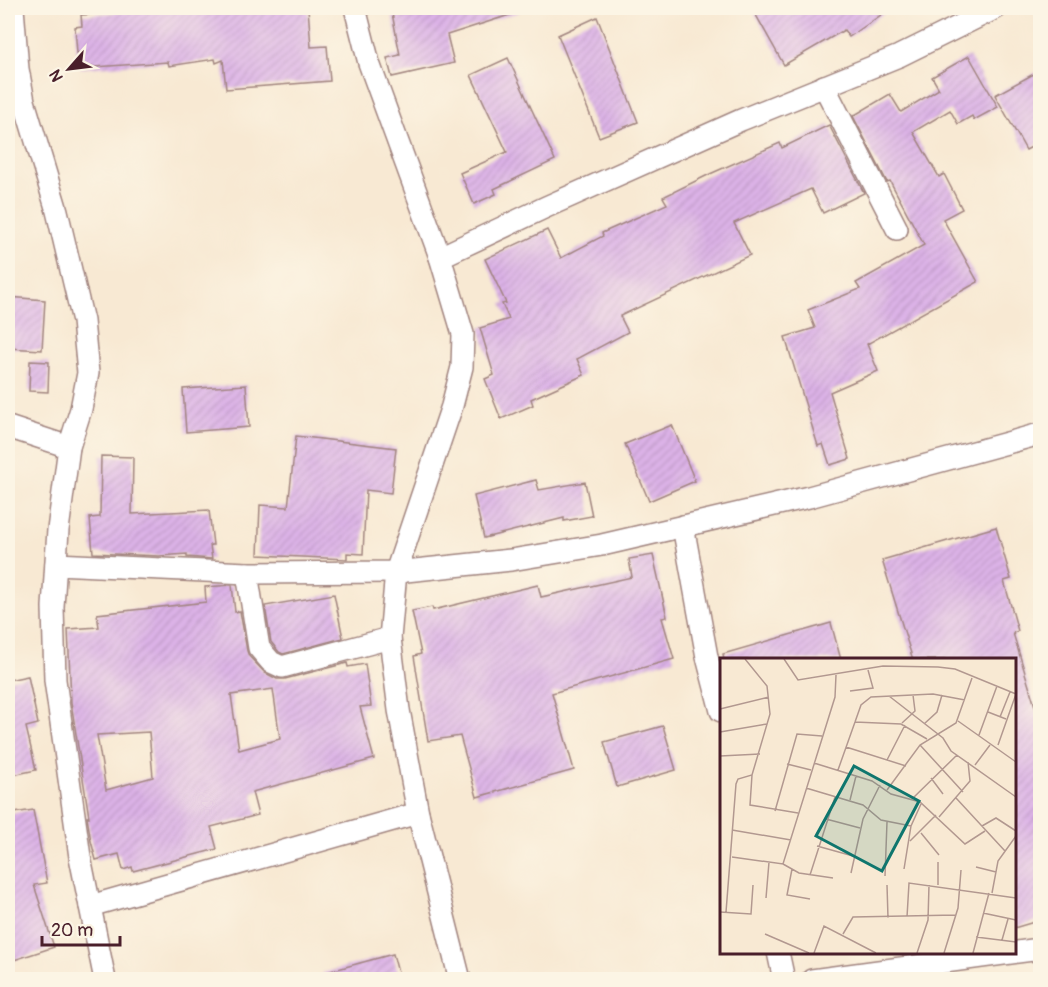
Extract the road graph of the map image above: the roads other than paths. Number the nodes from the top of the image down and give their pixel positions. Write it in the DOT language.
graph roads {
  1 [pos="13,8"];
  2 [pos="356,8"];
  3 [pos="996,8"];
  4 [pos="824,86"];
  5 [pos="16,99"];
  6 [pos="897,229"];
  7 [pos="440,257"];
  8 [pos="8,426"];
  9 [pos="1041,434"];
  10 [pos="69,447"];
  11 [pos="683,526"];
  12 [pos="56,564"];
  13 [pos="396,572"];
  14 [pos="247,573"];
  15 [pos="390,638"];
  16 [pos="720,707"];
  17 [pos="418,813"];
  18 [pos="90,906"];
  19 [pos="1041,949"];
  20 [pos="1015,953"];
  21 [pos="778,954"];
  22 [pos="1004,954"];
  23 [pos="105,980"];
  24 [pos="460,980"];
  25 [pos="784,980"];
  26 [pos="812,980"];
  1 -- 5 [label="street"];
  2 -- 7 [label="street"];
  3 -- 4 [label="street"];
  4 -- 6 [label="street"];
  4 -- 7 [label="street"];
  5 -- 10 [label="street"];
  7 -- 13 [label="street"];
  8 -- 10 [label="street"];
  9 -- 11 [label="street"];
  10 -- 12 [label="street"];
  11 -- 13 [label="street"];
  11 -- 16 [label="street"];
  12 -- 14 [label="street"];
  12 -- 18 [label="street"];
  13 -- 14 [label="street"];
  13 -- 15 [label="street"];
  14 -- 15 [label="street"];
  15 -- 17 [label="street"];
  17 -- 18 [label="street"];
  17 -- 24 [label="street"];
  18 -- 23 [label="street"];
  19 -- 20 [label="street"];
  21 -- 25 [label="street"];
  22 -- 26 [label="street"];
}
